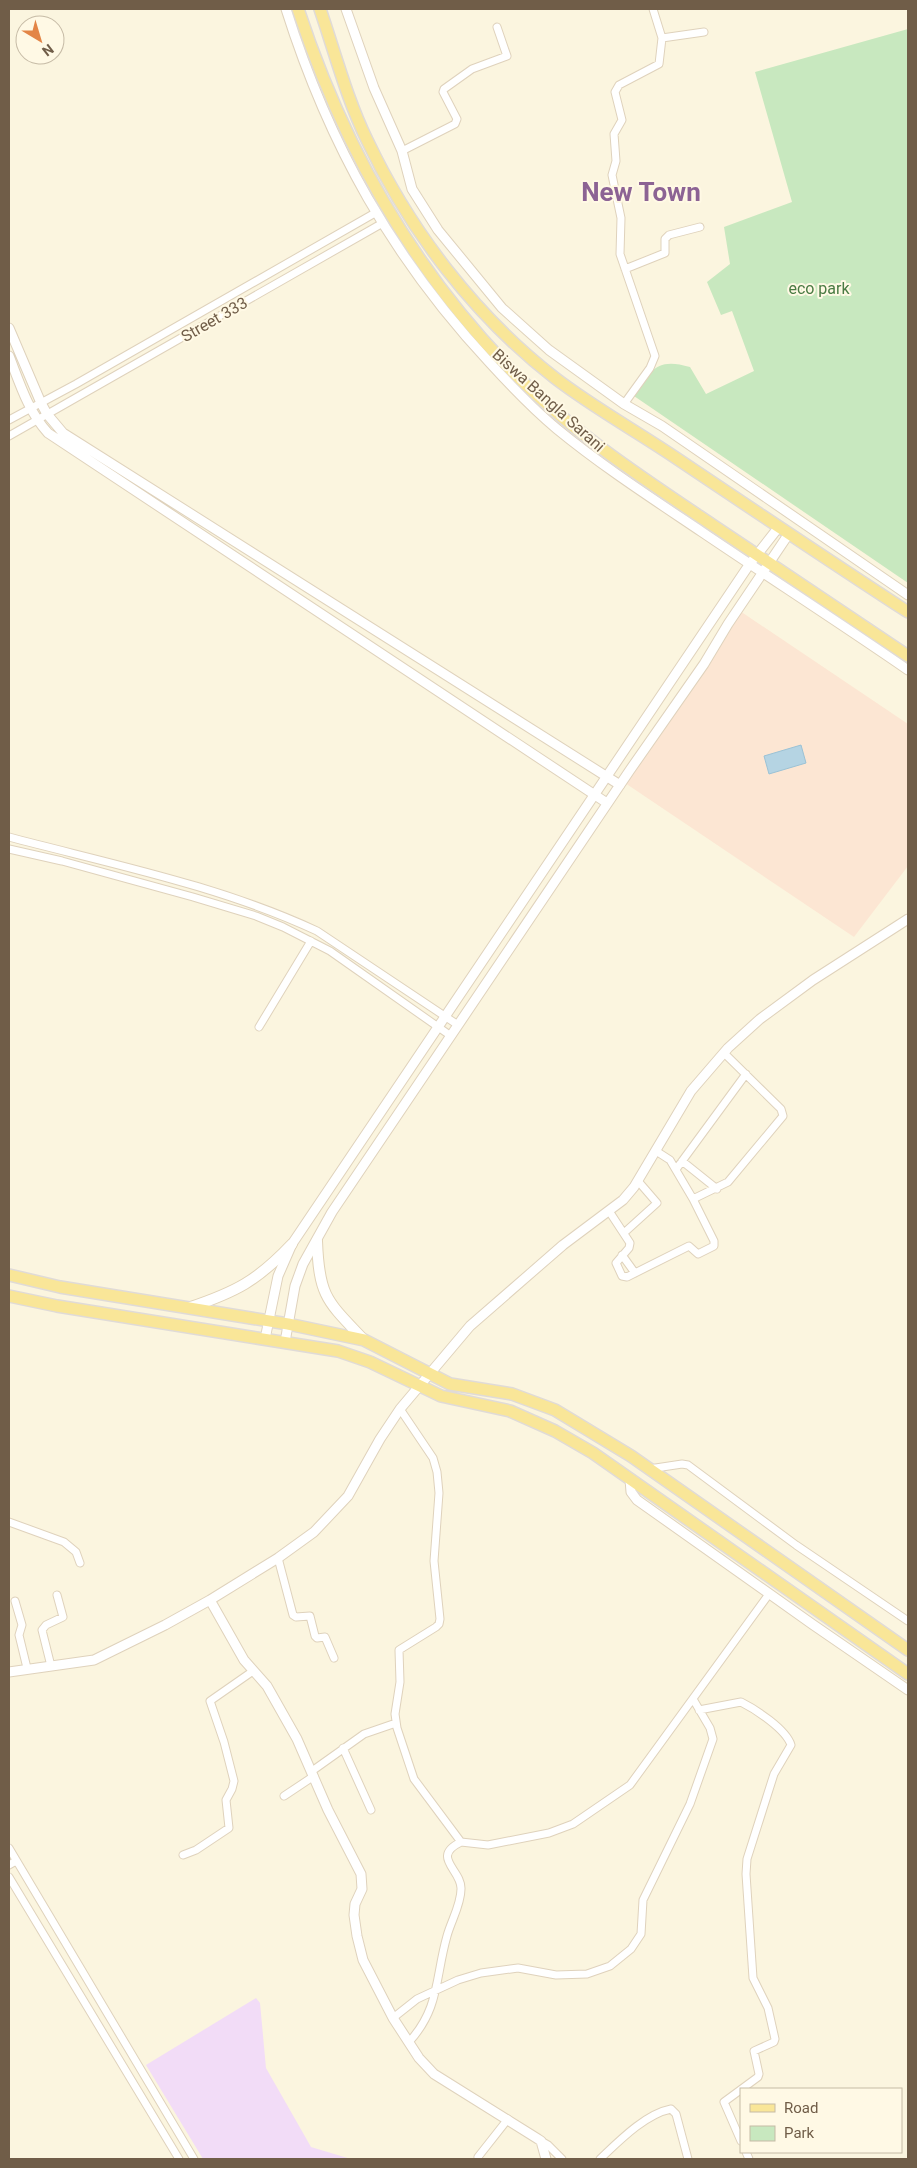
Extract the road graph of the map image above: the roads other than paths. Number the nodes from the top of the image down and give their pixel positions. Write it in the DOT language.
graph roads {
  1 [pos="286,9"];
  2 [pos="298,9"];
  3 [pos="320,9"];
  4 [pos="346,9"];
  5 [pos="653,9"];
  6 [pos="497,27"];
  7 [pos="704,32"];
  8 [pos="662,38"];
  9 [pos="402,151"];
  10 [pos="375,213"];
  11 [pos="381,224"];
  12 [pos="700,228"];
  13 [pos="625,270"];
  14 [pos="9,328"];
  15 [pos="9,356"];
  16 [pos="41,403"];
  17 [pos="624,404"];
  18 [pos="29,408"];
  19 [pos="47,414"];
  20 [pos="9,420"];
  21 [pos="37,420"];
  22 [pos="9,436"];
  23 [pos="778,528"];
  24 [pos="788,535"];
  25 [pos="754,560"];
  26 [pos="769,564"];
  27 [pos="761,573"];
  28 [pos="908,595"];
  29 [pos="908,612"];
  30 [pos="908,656"];
  31 [pos="908,670"];
  32 [pos="606,777"];
  33 [pos="620,785"];
  34 [pos="594,795"];
  35 [pos="608,803"];
  36 [pos="9,837"];
  37 [pos="9,849"];
  38 [pos="908,919"];
  39 [pos="311,941"];
  40 [pos="445,1017"];
  41 [pos="458,1025"];
  42 [pos="259,1028"];
  43 [pos="437,1028"];
  44 [pos="451,1036"];
  45 [pos="724,1053"];
  46 [pos="746,1074"];
  47 [pos="656,1151"];
  48 [pos="682,1161"];
  49 [pos="676,1168"];
  50 [pos="638,1181"];
  51 [pos="717,1189"];
  52 [pos="694,1199"];
  53 [pos="609,1211"];
  54 [pos="625,1232"];
  55 [pos="317,1241"];
  56 [pos="292,1244"];
  57 [pos="622,1255"];
  58 [pos="635,1273"];
  59 [pos="9,1275"];
  60 [pos="9,1296"];
  61 [pos="187,1308"];
  62 [pos="269,1321"];
  63 [pos="288,1324"];
  64 [pos="266,1339"];
  65 [pos="364,1340"];
  66 [pos="285,1342"];
  67 [pos="430,1374"];
  68 [pos="420,1386"];
  69 [pos="400,1408"];
  70 [pos="648,1469"];
  71 [pos="630,1479"];
  72 [pos="9,1522"];
  73 [pos="278,1558"];
  74 [pos="80,1563"];
  75 [pos="769,1594"];
  76 [pos="57,1595"];
  77 [pos="210,1600"];
  78 [pos="15,1601"];
  79 [pos="908,1621"];
  80 [pos="908,1650"];
  81 [pos="334,1658"];
  82 [pos="51,1666"];
  83 [pos="27,1668"];
  84 [pos="253,1671"];
  85 [pos="9,1672"];
  86 [pos="908,1674"];
  87 [pos="908,1690"];
  88 [pos="693,1699"];
  89 [pos="699,1710"];
  90 [pos="396,1723"];
  91 [pos="343,1748"];
  92 [pos="313,1773"];
  93 [pos="284,1796"];
  94 [pos="371,1810"];
  95 [pos="461,1842"];
  96 [pos="9,1849"];
  97 [pos="182,1854"];
  98 [pos="16,1861"];
  99 [pos="9,1865"];
  100 [pos="9,1877"];
  101 [pos="436,1990"];
  102 [pos="393,2018"];
  103 [pos="409,2042"];
  104 [pos="743,2088"];
  105 [pos="740,2090"];
  106 [pos="508,2119"];
  107 [pos="740,2139"];
  108 [pos="541,2142"];
  109 [pos="478,2157"];
  110 [pos="179,2159"];
  111 [pos="194,2159"];
  112 [pos="546,2159"];
  113 [pos="562,2159"];
  114 [pos="600,2159"];
  115 [pos="688,2159"];
  1 -- 10 [label="street"];
  2 -- 25 [label="main road, Biswa Bangla Sarani"];
  3 -- 23 [label="main road, Biswa Bangla Sarani"];
  4 -- 9 [label="street"];
  5 -- 8 [label="street"];
  6 -- 9 [label="street"];
  7 -- 8 [label="street"];
  8 -- 13 [label="street"];
  9 -- 17 [label="street"];
  10 -- 11 [label="street"];
  10 -- 16 [label="street, Street 333"];
  11 -- 19 [label="street, Street 333"];
  11 -- 25 [label="street"];
  12 -- 13 [label="street"];
  13 -- 17 [label="street"];
  14 -- 16 [label="street"];
  15 -- 18 [label="street"];
  16 -- 18 [label="street, Street 333"];
  16 -- 19 [label="street"];
  17 -- 28 [label="street"];
  18 -- 20 [label="street"];
  18 -- 21 [label="street"];
  19 -- 21 [label="street, Street 333"];
  19 -- 32 [label="street"];
  21 -- 22 [label="street"];
  21 -- 34 [label="street"];
  23 -- 24 [label="main road, Biswa Bangla Sarani"];
  23 -- 25 [label="street"];
  24 -- 26 [label="street"];
  24 -- 29 [label="main road, Biswa Bangla Sarani"];
  25 -- 26 [label="main road, Biswa Bangla Sarani"];
  25 -- 27 [label="street"];
  25 -- 32 [label="street"];
  26 -- 27 [label="street"];
  26 -- 30 [label="main road, Biswa Bangla Sarani"];
  27 -- 31 [label="street"];
  27 -- 33 [label="street"];
  32 -- 33 [label="street"];
  32 -- 34 [label="street"];
  33 -- 35 [label="street"];
  34 -- 35 [label="street"];
  34 -- 40 [label="street"];
  35 -- 41 [label="street"];
  36 -- 40 [label="street"];
  37 -- 39 [label="street"];
  38 -- 45 [label="street"];
  39 -- 42 [label="street"];
  39 -- 43 [label="street"];
  40 -- 41 [label="street"];
  40 -- 43 [label="street"];
  41 -- 44 [label="street"];
  43 -- 44 [label="street"];
  43 -- 56 [label="street"];
  44 -- 55 [label="street"];
  45 -- 46 [label="street"];
  45 -- 47 [label="street"];
  46 -- 48 [label="street"];
  46 -- 51 [label="street"];
  47 -- 49 [label="street"];
  47 -- 50 [label="street"];
  48 -- 49 [label="street"];
  48 -- 51 [label="street"];
  49 -- 52 [label="street"];
  50 -- 53 [label="street"];
  50 -- 54 [label="street"];
  51 -- 52 [label="street"];
  52 -- 58 [label="street"];
  53 -- 54 [label="street"];
  53 -- 67 [label="street"];
  54 -- 57 [label="street"];
  55 -- 63 [label="street"];
  55 -- 65 [label="main road"];
  56 -- 61 [label="main road"];
  56 -- 62 [label="street"];
  57 -- 58 [label="street"];
  57 -- 58 [label="street"];
  59 -- 61 [label="main road"];
  60 -- 64 [label="main road"];
  61 -- 62 [label="main road"];
  62 -- 63 [label="main road"];
  62 -- 64 [label="street"];
  63 -- 65 [label="main road"];
  63 -- 66 [label="street"];
  64 -- 66 [label="main road"];
  65 -- 67 [label="main road"];
  66 -- 68 [label="main road"];
  67 -- 68 [label="street"];
  67 -- 70 [label="main road"];
  68 -- 69 [label="street"];
  68 -- 71 [label="main road"];
  69 -- 73 [label="street"];
  69 -- 90 [label="street"];
  70 -- 79 [label="street"];
  70 -- 80 [label="main road"];
  71 -- 75 [label="street"];
  71 -- 86 [label="main road"];
  72 -- 74 [label="street"];
  73 -- 77 [label="street"];
  73 -- 81 [label="street"];
  75 -- 87 [label="street"];
  75 -- 88 [label="street"];
  76 -- 82 [label="street"];
  77 -- 82 [label="street"];
  77 -- 84 [label="street"];
  78 -- 83 [label="street"];
  82 -- 83 [label="street"];
  83 -- 85 [label="street"];
  84 -- 92 [label="street"];
  84 -- 97 [label="street"];
  88 -- 89 [label="street"];
  88 -- 95 [label="street"];
  89 -- 101 [label="street"];
  89 -- 104 [label="street"];
  90 -- 91 [label="street"];
  90 -- 95 [label="street"];
  91 -- 92 [label="street"];
  91 -- 94 [label="street"];
  92 -- 93 [label="street"];
  92 -- 102 [label="street"];
  95 -- 101 [label="street"];
  96 -- 98 [label="street"];
  98 -- 99 [label="street"];
  98 -- 111 [label="street"];
  100 -- 110 [label="street"];
  101 -- 102 [label="street"];
  101 -- 103 [label="street"];
  102 -- 103 [label="street"];
  103 -- 106 [label="street"];
  105 -- 107 [label="street"];
  106 -- 108 [label="street"];
  106 -- 109 [label="street"];
  108 -- 112 [label="street"];
  108 -- 113 [label="street"];
  114 -- 115 [label="street"];
}
